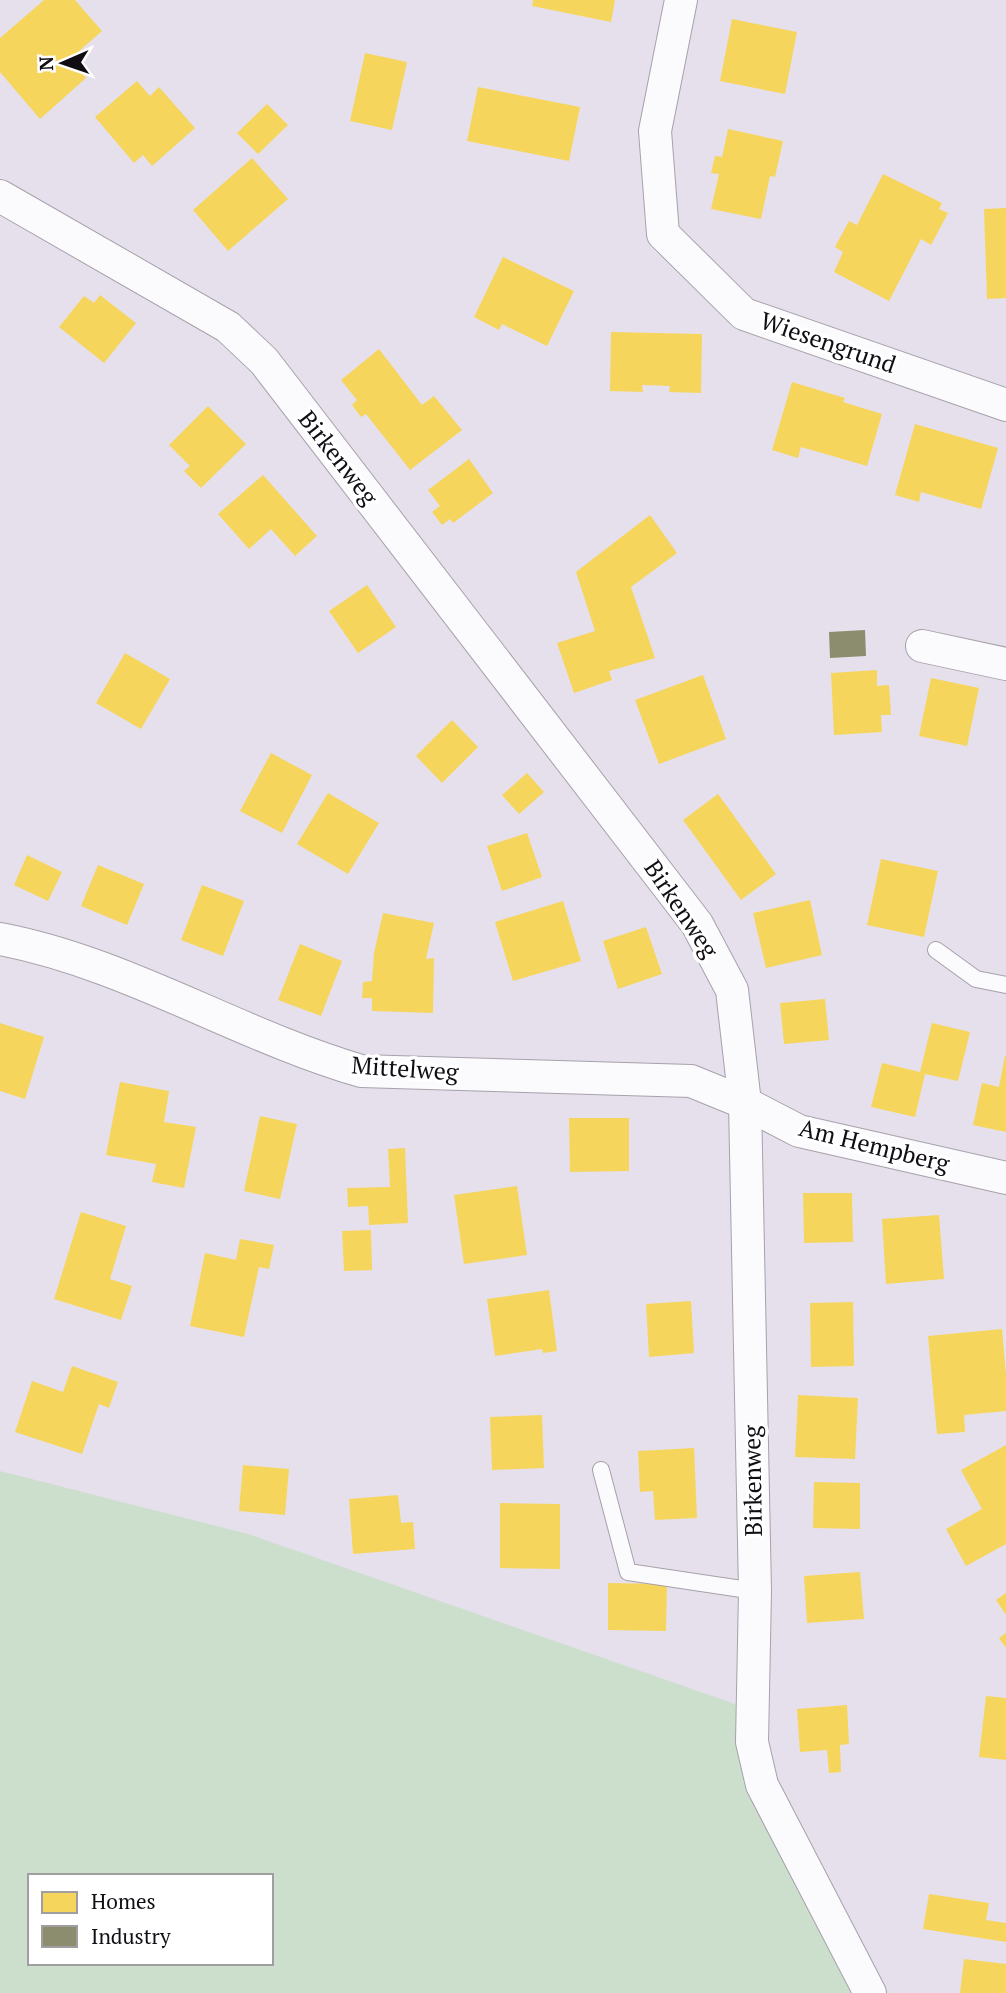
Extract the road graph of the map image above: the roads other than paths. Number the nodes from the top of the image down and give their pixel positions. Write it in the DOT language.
graph roads {
  1 [pos="681,0"];
  2 [pos="0,195"];
  3 [pos="1006,405"];
  4 [pos="922,646"];
  5 [pos="1006,664"];
  6 [pos="0,939"];
  7 [pos="936,950"];
  8 [pos="1006,985"];
  9 [pos="745,1103"];
  10 [pos="1006,1178"];
  11 [pos="601,1470"];
  12 [pos="755,1591"];
  13 [pos="870,1993"];
  1 -- 3 [label="street, Wiesengrund"];
  2 -- 9 [label="street, Birkenweg"];
  4 -- 5 [label="street"];
  6 -- 9 [label="street, Mittelweg"];
  7 -- 8 [label="lane"];
  9 -- 10 [label="street, Am Hempberg"];
  9 -- 12 [label="street, Birkenweg"];
  11 -- 12 [label="lane"];
  12 -- 13 [label="street, Birkenweg"];
}
